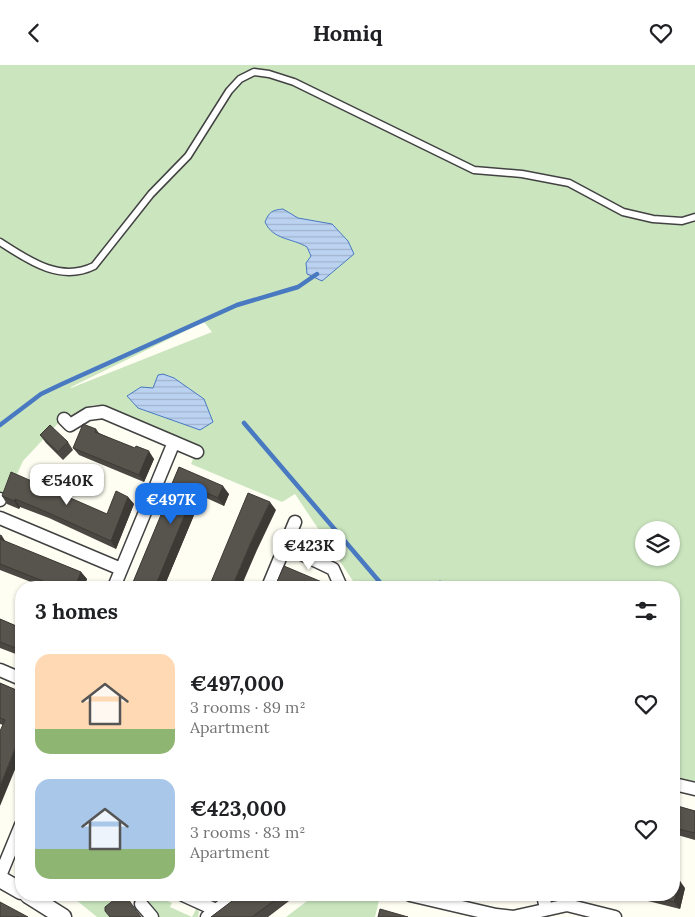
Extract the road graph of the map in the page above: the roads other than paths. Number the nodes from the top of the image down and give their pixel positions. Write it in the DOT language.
graph roads {
  1 [pos="695,217"];
  2 [pos="0,242"];
  3 [pos="64,419"];
  4 [pos="174,442"];
  5 [pos="196,452"];
  6 [pos="0,518"];
  7 [pos="295,522"];
  8 [pos="285,546"];
  9 [pos="122,569"];
  10 [pos="117,581"];
  11 [pos="270,581"];
  12 [pos="338,581"];
  13 [pos="0,670"];
  14 [pos="15,676"];
  15 [pos="680,785"];
  16 [pos="695,789"];
  17 [pos="15,841"];
  18 [pos="0,875"];
  19 [pos="0,879"];
  20 [pos="15,888"];
  21 [pos="38,901"];
  22 [pos="193,901"];
  23 [pos="228,901"];
  24 [pos="436,901"];
  25 [pos="141,904"];
  26 [pos="212,913"];
  27 [pos="539,913"];
  28 [pos="63,917"];
  29 [pos="152,917"];
  30 [pos="615,917"];
  1 -- 2 [label="lane"];
  3 -- 4 [label="street"];
  4 -- 5 [label="street"];
  4 -- 9 [label="street"];
  6 -- 9 [label="street"];
  7 -- 8 [label="street"];
  8 -- 11 [label="street"];
  8 -- 12 [label="street"];
  9 -- 10 [label="street"];
  13 -- 14 [label="street"];
  15 -- 16 [label="street"];
  17 -- 18 [label="street"];
  19 -- 20 [label="street"];
  21 -- 28 [label="street"];
  22 -- 26 [label="street"];
  23 -- 26 [label="street"];
  24 -- 27 [label="street"];
  25 -- 29 [label="street"];
  27 -- 30 [label="street"];
}
